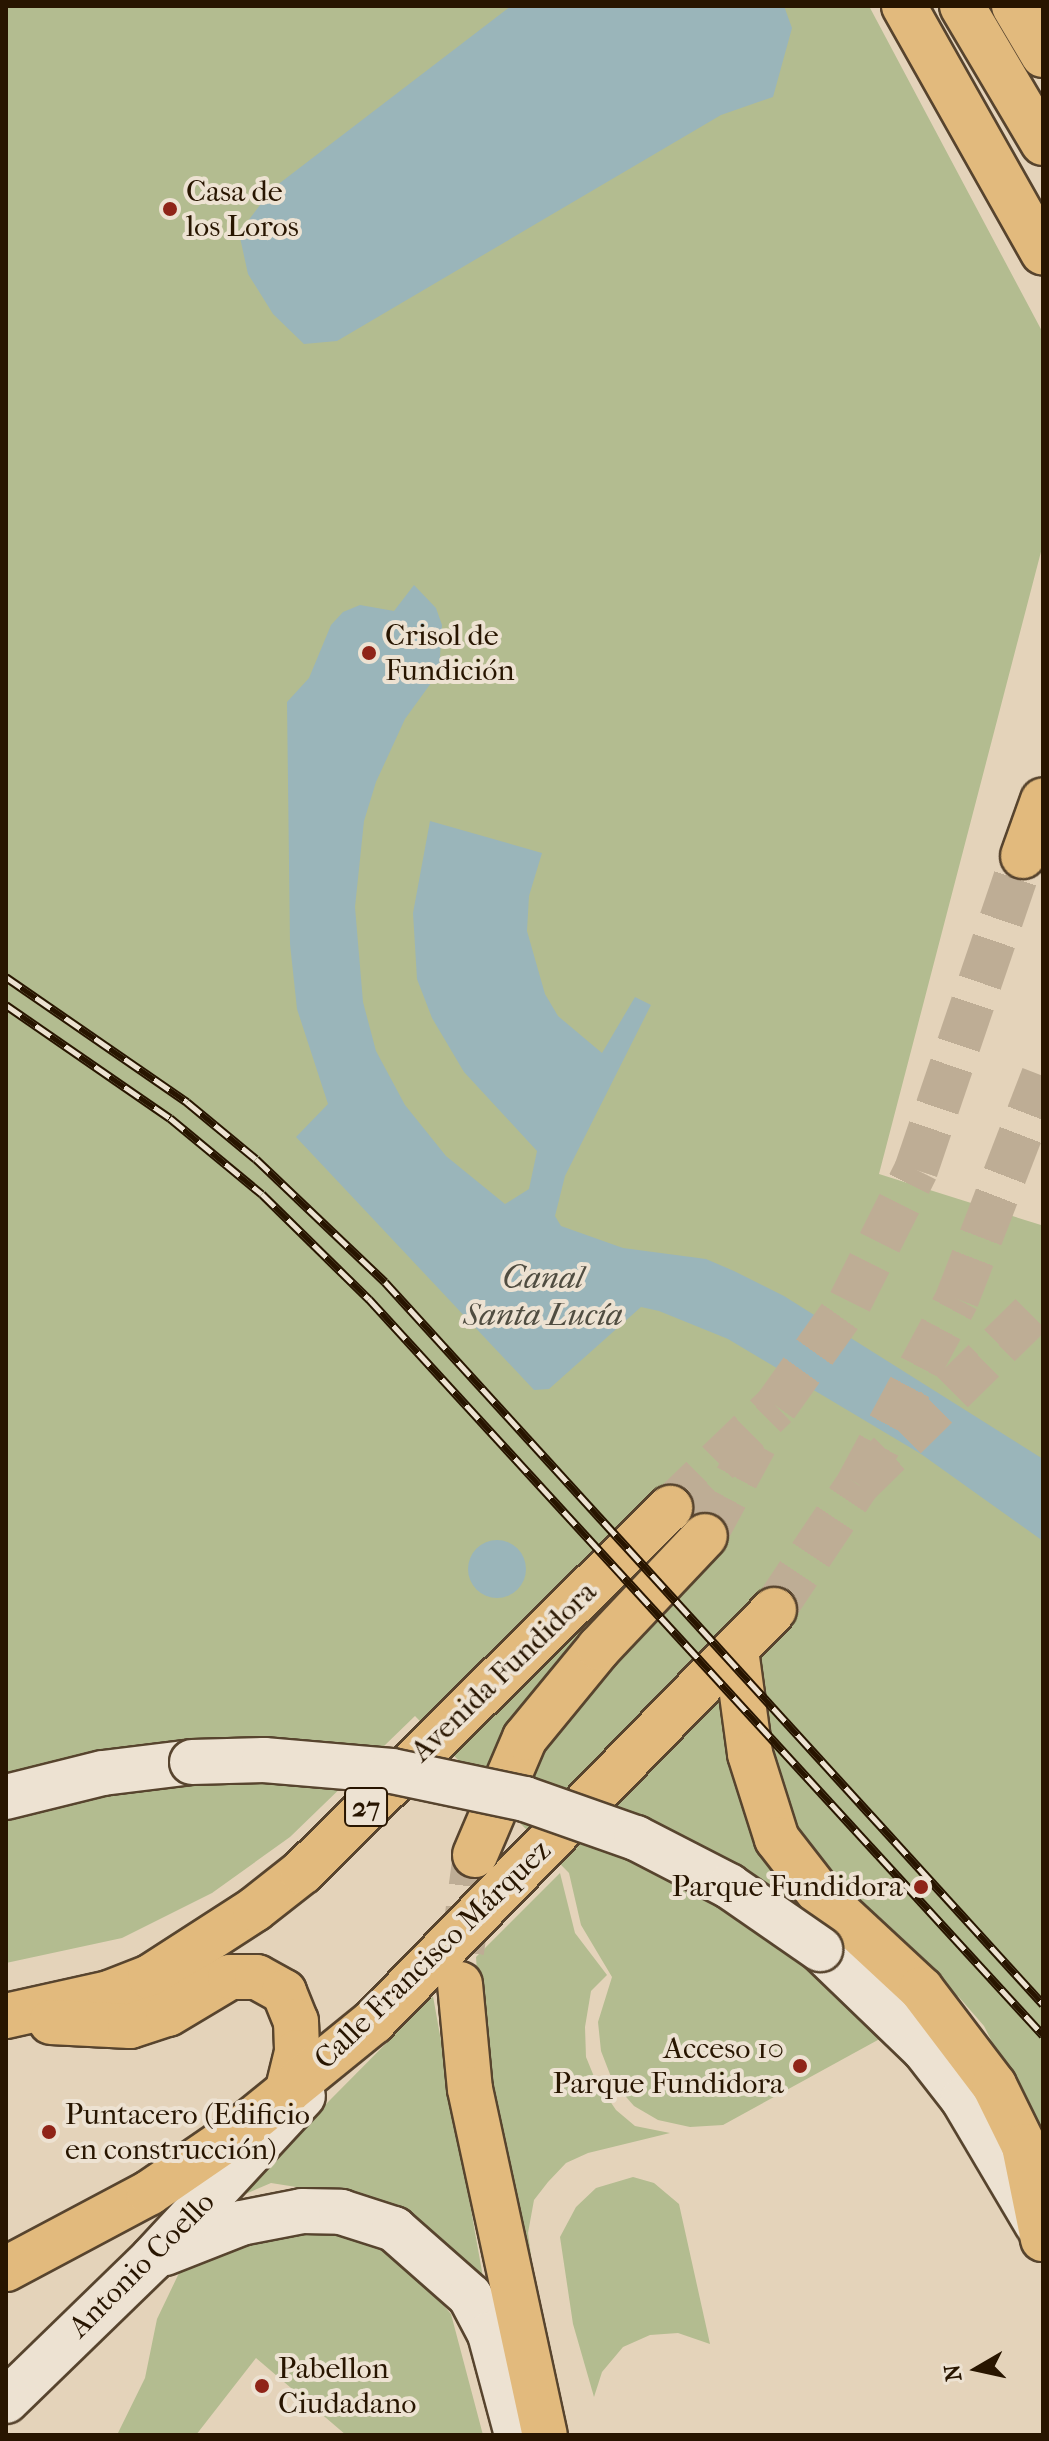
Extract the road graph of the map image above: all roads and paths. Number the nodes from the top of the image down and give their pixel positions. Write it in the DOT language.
graph roads {
  1 [pos="904,6"];
  2 [pos="962,6"];
  3 [pos="1014,6"];
  4 [pos="1043,55"];
  5 [pos="1043,143"];
  6 [pos="1043,253"];
  7 [pos="1043,800"];
  8 [pos="1023,856"];
  9 [pos="670,1508"];
  10 [pos="705,1536"];
  11 [pos="774,1610"];
  12 [pos="736,1650"];
  13 [pos="6,1797"];
  14 [pos="475,1855"];
  15 [pos="460,1984"];
  16 [pos="6,2018"];
  17 [pos="373,2022"];
  18 [pos="287,2093"];
  19 [pos="1040,2231"];
  20 [pos="152,2259"];
  21 [pos="6,2269"];
  22 [pos="6,2401"];
  23 [pos="517,2435"];
  24 [pos="545,2435"];
  1 -- 6 [label="main road"];
  2 -- 5 [label="main road"];
  3 -- 4 [label="main road"];
  7 -- 8 [label="main road"];
  9 -- 16 [label="main road, Avenida Fundidora / 27"];
  10 -- 14 [label="main road"];
  11 -- 12 [label="main road, Calle Francisco Márquez"];
  12 -- 17 [label="main road, Calle Francisco Márquez"];
  12 -- 19 [label="main road"];
  13 -- 19 [label="street, bridge"];
  15 -- 24 [label="main road"];
  16 -- 18 [label="main road"];
  17 -- 18 [label="main road, Calle Francisco Márquez"];
  17 -- 20 [label="street, Antonio Coello"];
  18 -- 21 [label="main road, Calle Francisco Márquez"];
  20 -- 22 [label="street, Antonio Coello"];
  20 -- 23 [label="street"];
}
